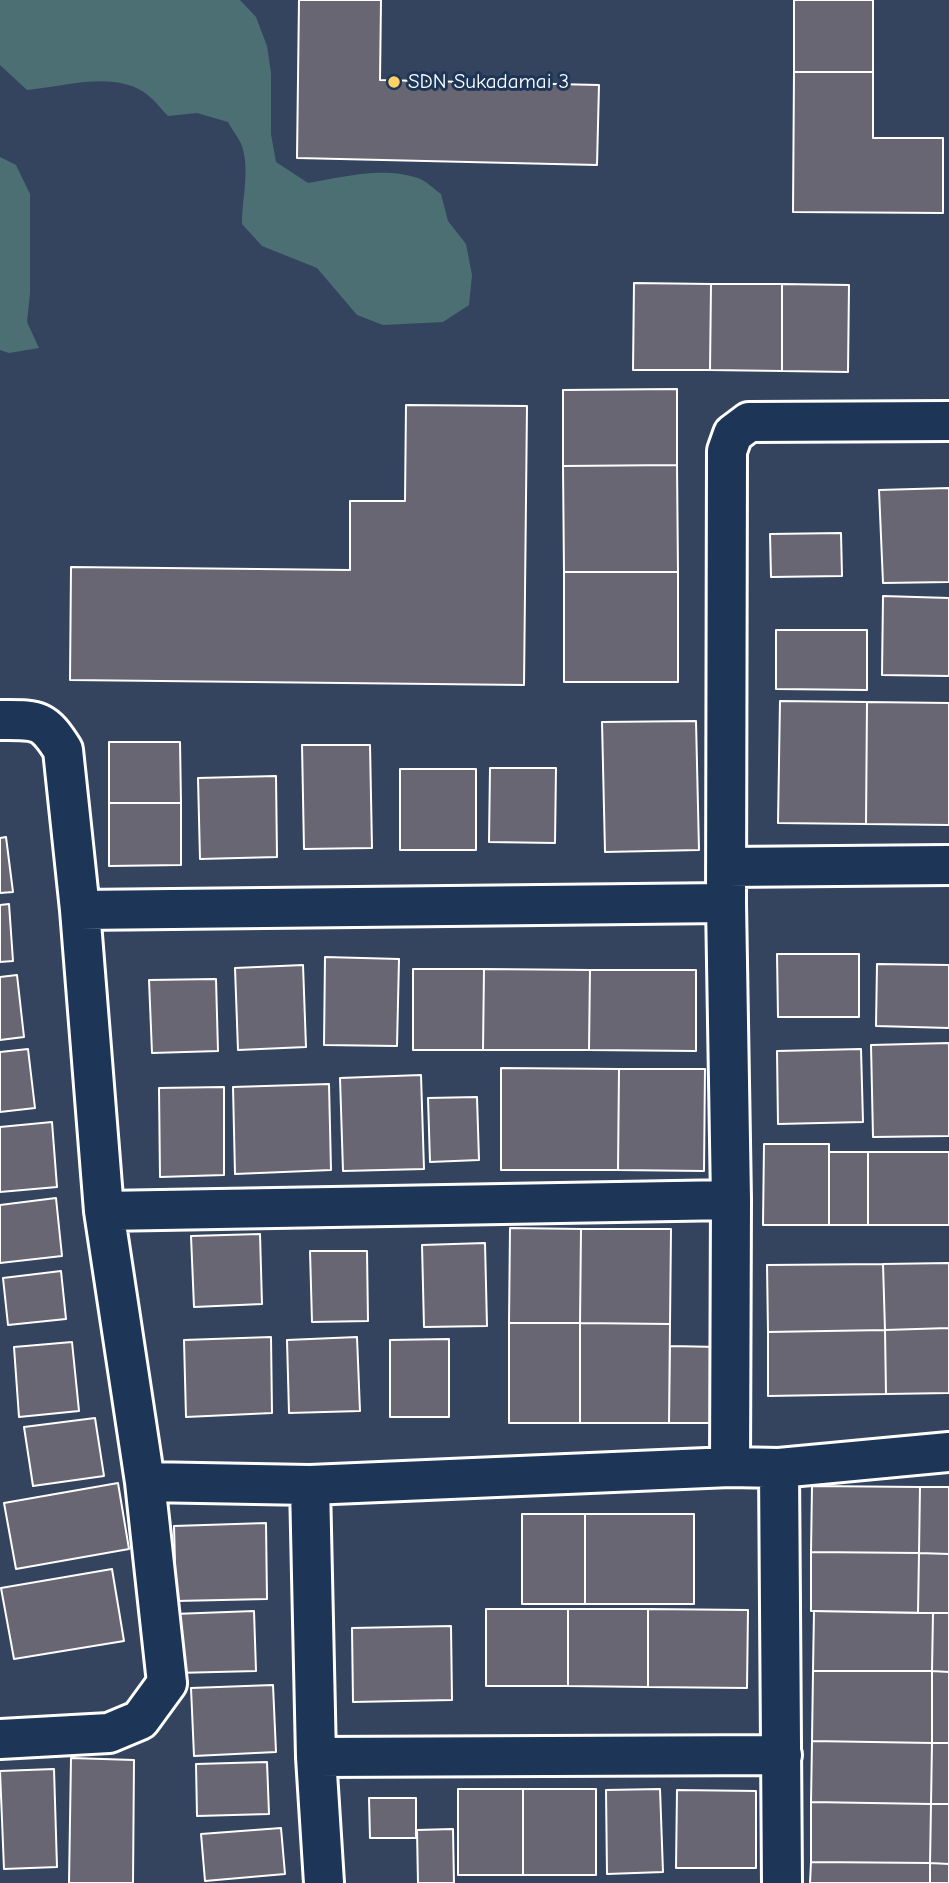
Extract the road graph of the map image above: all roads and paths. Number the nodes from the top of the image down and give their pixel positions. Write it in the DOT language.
graph roads {
  1 [pos="949,421"];
  2 [pos="0,720"];
  3 [pos="949,865"];
  4 [pos="727,885"];
  5 [pos="80,910"];
  6 [pos="731,1200"];
  7 [pos="104,1211"];
  8 [pos="949,1452"];
  9 [pos="730,1467"];
  10 [pos="779,1468"];
  11 [pos="145,1482"];
  12 [pos="310,1485"];
  13 [pos="0,1739"];
  14 [pos="782,1755"];
  15 [pos="316,1757"];
  16 [pos="324,1883"];
  17 [pos="782,1883"];
  1 -- 4 [label="street"];
  2 -- 5 [label="street"];
  3 -- 4 [label="street"];
  4 -- 5 [label="street"];
  4 -- 6 [label="street"];
  5 -- 7 [label="street"];
  6 -- 7 [label="street"];
  6 -- 9 [label="street"];
  7 -- 11 [label="street"];
  8 -- 10 [label="street"];
  9 -- 10 [label="street"];
  9 -- 12 [label="street"];
  10 -- 14 [label="street"];
  11 -- 12 [label="street"];
  11 -- 13 [label="street"];
  12 -- 15 [label="street"];
  14 -- 15 [label="street"];
  14 -- 17 [label="street"];
  15 -- 16 [label="street"];
}
